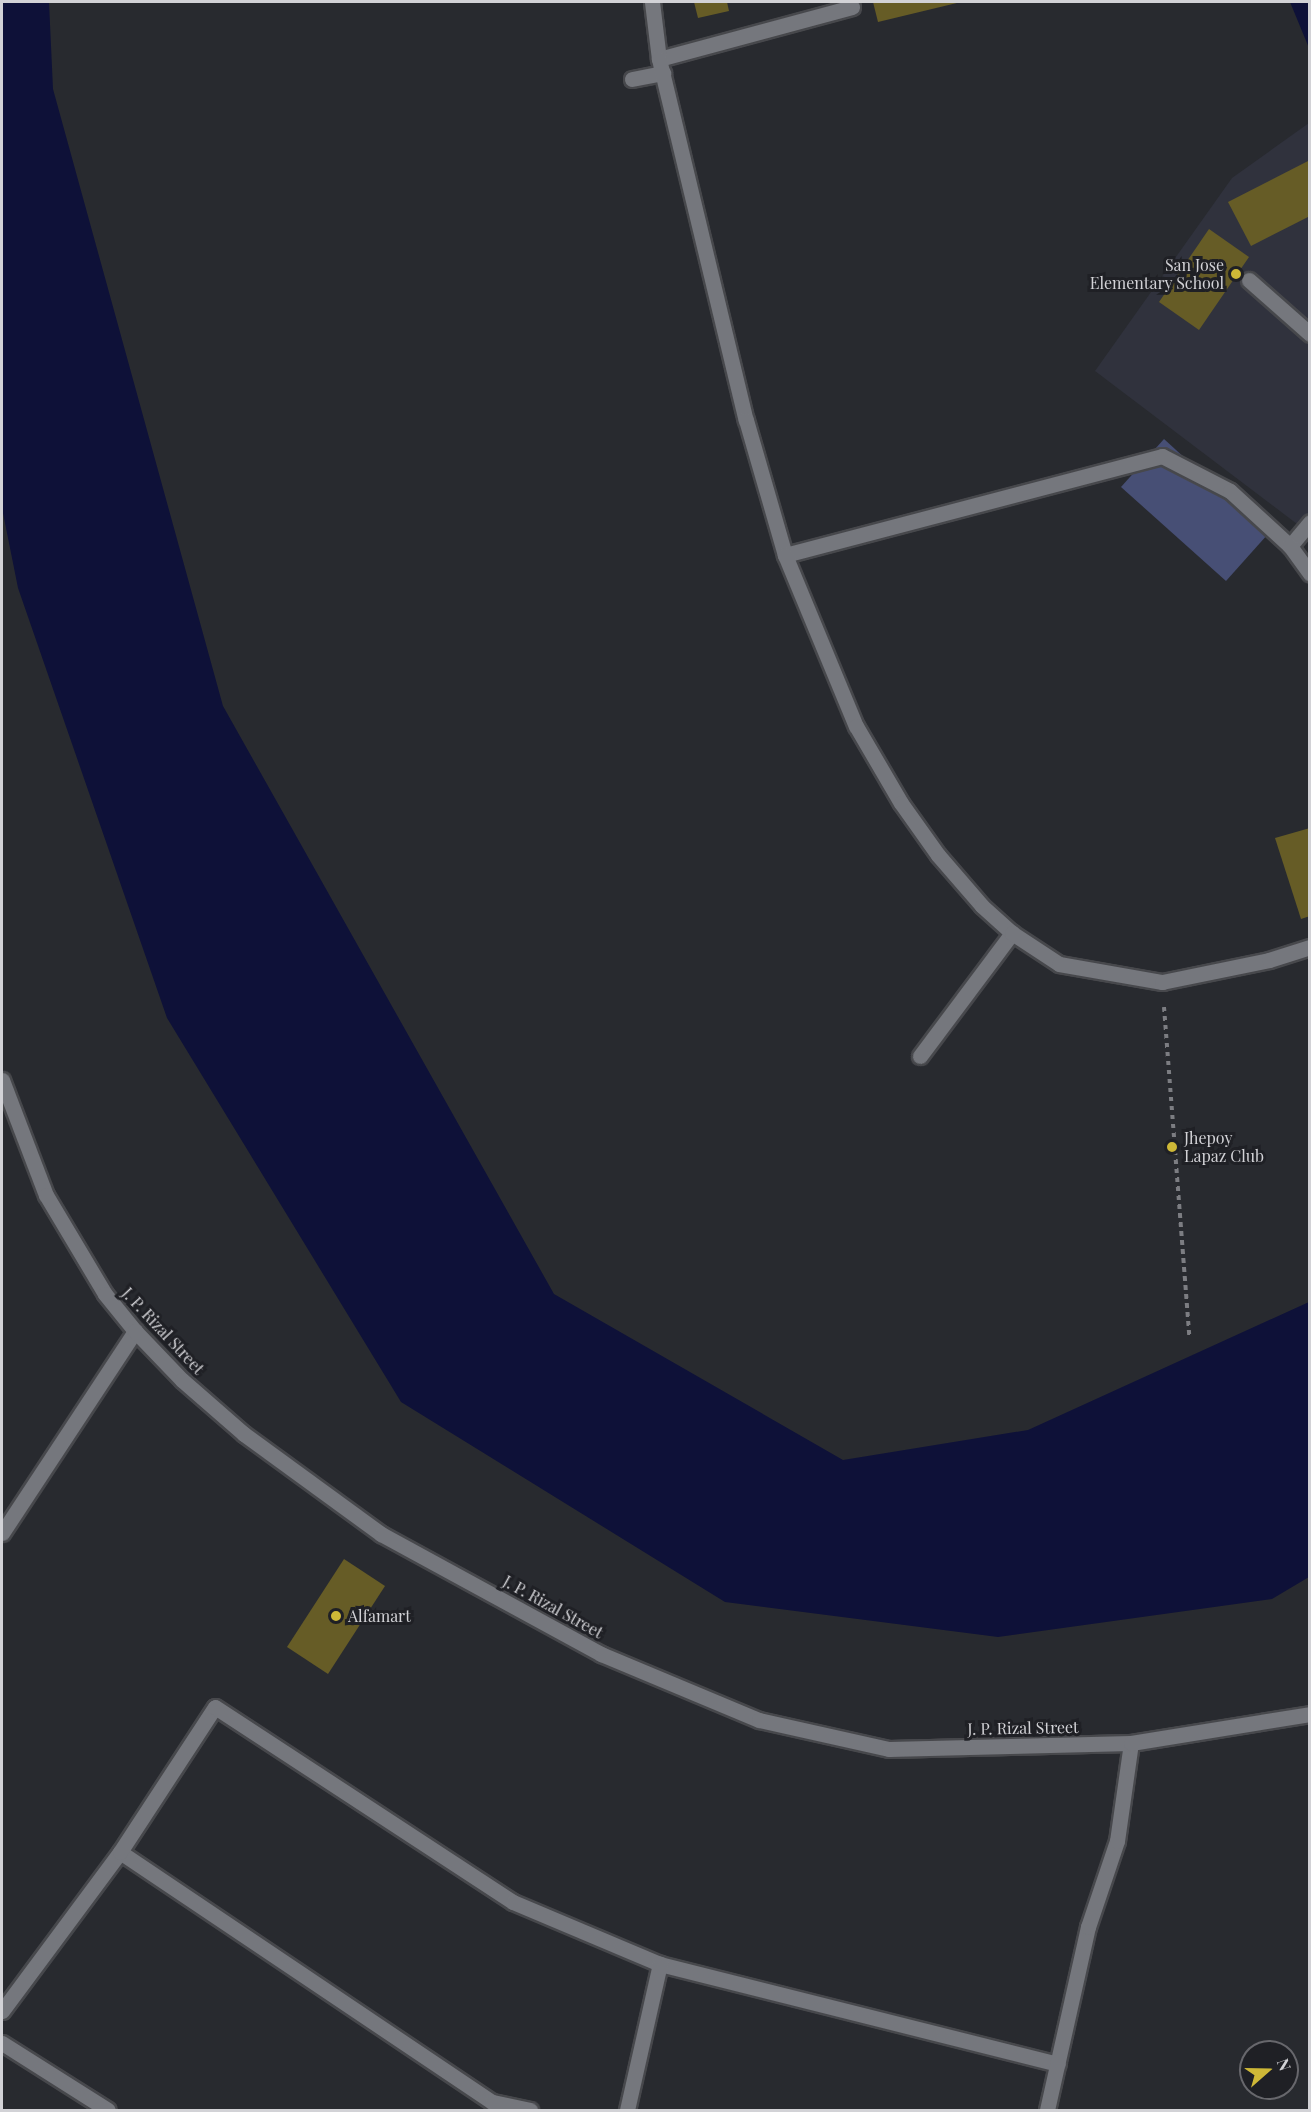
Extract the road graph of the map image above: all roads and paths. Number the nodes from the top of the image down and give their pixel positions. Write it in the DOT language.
graph roads {
  1 [pos="652,2"];
  2 [pos="852,7"];
  3 [pos="661,66"];
  4 [pos="632,79"];
  5 [pos="1249,280"];
  6 [pos="1310,334"];
  7 [pos="1310,522"];
  8 [pos="1290,546"];
  9 [pos="785,555"];
  10 [pos="1310,574"];
  11 [pos="1012,933"];
  12 [pos="1310,947"];
  13 [pos="1162,982"];
  14 [pos="920,1056"];
  15 [pos="2,1080"];
  16 [pos="135,1331"];
  17 [pos="1189,1335"];
  18 [pos="2,1533"];
  19 [pos="1310,1714"];
  20 [pos="1131,1743"];
  21 [pos="120,1852"];
  22 [pos="660,1965"];
  23 [pos="2,2010"];
  24 [pos="2,2043"];
  25 [pos="1058,2064"];
  26 [pos="108,2110"];
  27 [pos="530,2110"];
  28 [pos="627,2110"];
  29 [pos="1047,2110"];
  1 -- 3 [label="street"];
  2 -- 3 [label="street"];
  3 -- 4 [label="street"];
  3 -- 9 [label="street"];
  5 -- 6 [label="street"];
  7 -- 8 [label="street"];
  8 -- 9 [label="street"];
  8 -- 10 [label="street"];
  9 -- 11 [label="street"];
  11 -- 13 [label="street"];
  11 -- 14 [label="street"];
  12 -- 13 [label="street"];
  13 -- 17 [label="path"];
  15 -- 16 [label="street, J. P. Rizal Street"];
  16 -- 18 [label="street"];
  16 -- 20 [label="street, J. P. Rizal Street"];
  19 -- 20 [label="street, J. P. Rizal Street"];
  20 -- 25 [label="street"];
  21 -- 22 [label="street"];
  21 -- 23 [label="street"];
  21 -- 27 [label="street"];
  22 -- 25 [label="street"];
  22 -- 28 [label="street"];
  24 -- 26 [label="street"];
  25 -- 29 [label="street"];
}
